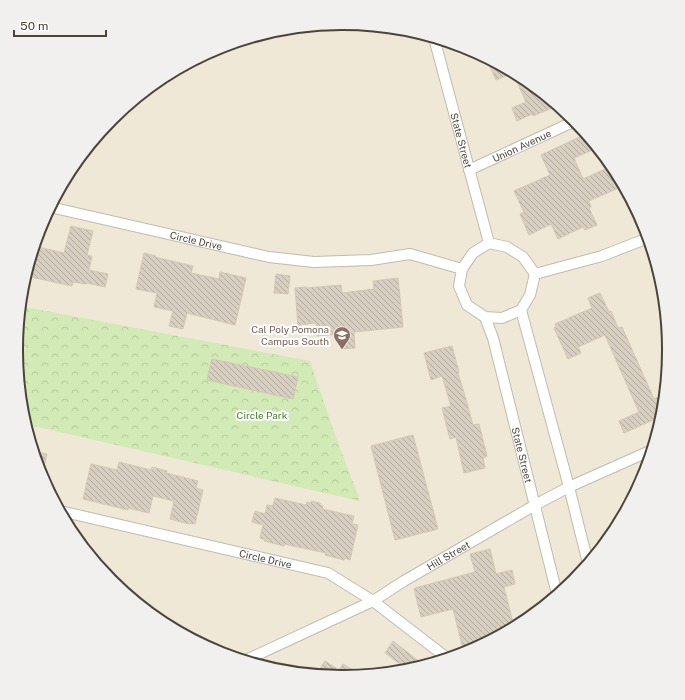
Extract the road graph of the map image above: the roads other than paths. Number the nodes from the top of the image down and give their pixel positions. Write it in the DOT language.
graph roads {
  1 [pos="436,44"];
  2 [pos="568,124"];
  3 [pos="469,170"];
  4 [pos="56,208"];
  5 [pos="642,240"];
  6 [pos="489,243"];
  7 [pos="462,269"];
  8 [pos="535,274"];
  9 [pos="521,310"];
  10 [pos="485,317"];
  11 [pos="645,453"];
  12 [pos="569,487"];
  13 [pos="535,505"];
  14 [pos="68,514"];
  15 [pos="586,557"];
  16 [pos="555,588"];
  17 [pos="373,601"];
  18 [pos="442,654"];
  19 [pos="253,657"];
  1 -- 3 [label="street, State Street"];
  2 -- 3 [label="street, Union Avenue"];
  3 -- 6 [label="street, State Street"];
  4 -- 7 [label="street, Circle Drive"];
  5 -- 8 [label="street"];
  6 -- 7 [label="street"];
  6 -- 8 [label="street"];
  7 -- 10 [label="street"];
  8 -- 9 [label="street"];
  9 -- 10 [label="street"];
  9 -- 12 [label="street"];
  10 -- 13 [label="street, State Street"];
  11 -- 12 [label="street, Hill Street"];
  12 -- 13 [label="street, Hill Street"];
  12 -- 15 [label="street"];
  13 -- 16 [label="street, State Street"];
  13 -- 17 [label="street, Hill Street"];
  14 -- 17 [label="street, Circle Drive"];
  17 -- 18 [label="street, Circle Drive"];
  17 -- 19 [label="street, Hill Street"];
}
